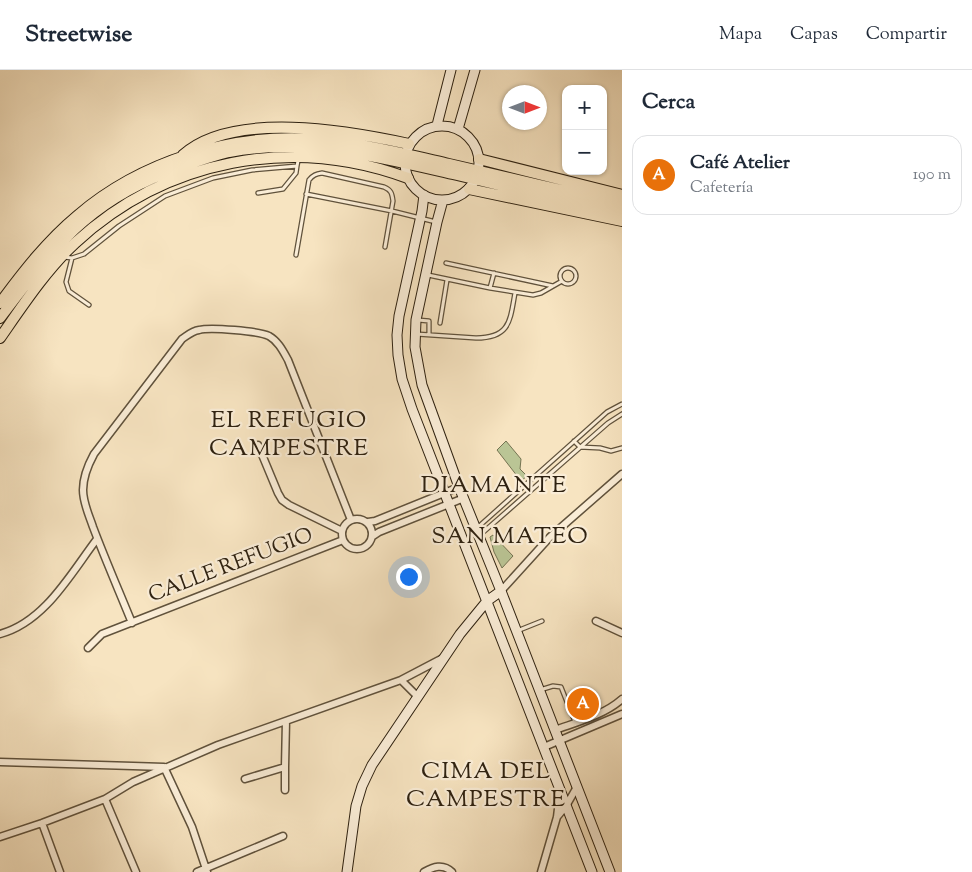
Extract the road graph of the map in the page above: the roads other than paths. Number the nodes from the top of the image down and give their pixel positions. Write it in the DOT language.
graph roads {
  1 [pos="451,70"];
  2 [pos="475,70"];
  3 [pos="436,126"];
  4 [pos="458,129"];
  5 [pos="213,136"];
  6 [pos="409,144"];
  7 [pos="213,157"];
  8 [pos="179,158"];
  9 [pos="405,159"];
  10 [pos="479,159"];
  11 [pos="298,162"];
  12 [pos="477,175"];
  13 [pos="408,178"];
  14 [pos="469,189"];
  15 [pos="258,193"];
  16 [pos="306,194"];
  17 [pos="622,195"];
  18 [pos="424,196"];
  19 [pos="442,200"];
  20 [pos="622,204"];
  21 [pos="392,211"];
  22 [pos="622,214"];
  23 [pos="420,218"];
  24 [pos="622,221"];
  25 [pos="437,222"];
  26 [pos="385,247"];
  27 [pos="296,255"];
  28 [pos="61,257"];
  29 [pos="72,258"];
  30 [pos="446,263"];
  31 [pos="494,273"];
  32 [pos="426,275"];
  33 [pos="447,280"];
  34 [pos="562,281"];
  35 [pos="554,286"];
  36 [pos="490,288"];
  37 [pos="515,293"];
  38 [pos="0,304"];
  39 [pos="89,305"];
  40 [pos="0,318"];
  41 [pos="416,320"];
  42 [pos="440,322"];
  43 [pos="415,334"];
  44 [pos="429,334"];
  45 [pos="0,338"];
  46 [pos="622,404"];
  47 [pos="622,414"];
  48 [pos="574,441"];
  49 [pos="258,445"];
  50 [pos="580,447"];
  51 [pos="622,448"];
  52 [pos="622,474"];
  53 [pos="529,480"];
  54 [pos="459,487"];
  55 [pos="534,487"];
  56 [pos="444,493"];
  57 [pos="464,498"];
  58 [pos="449,504"];
  59 [pos="351,520"];
  60 [pos="368,522"];
  61 [pos="342,531"];
  62 [pos="477,532"];
  63 [pos="373,536"];
  64 [pos="98,539"];
  65 [pos="343,540"];
  66 [pos="501,591"];
  67 [pos="487,601"];
  68 [pos="542,620"];
  69 [pos="596,621"];
  70 [pos="132,622"];
  71 [pos="517,631"];
  72 [pos="622,633"];
  73 [pos="0,634"];
  74 [pos="88,648"];
  75 [pos="444,658"];
  76 [pos="400,680"];
  77 [pos="540,690"];
  78 [pos="418,697"];
  79 [pos="622,699"];
  80 [pos="622,714"];
  81 [pos="286,721"];
  82 [pos="575,722"];
  83 [pos="555,730"];
  84 [pos="559,741"];
  85 [pos="544,747"];
  86 [pos="0,762"];
  87 [pos="164,767"];
  88 [pos="285,767"];
  89 [pos="245,779"];
  90 [pos="577,787"];
  91 [pos="286,790"];
  92 [pos="560,791"];
  93 [pos="105,799"];
  94 [pos="566,806"];
  95 [pos="557,817"];
  96 [pos="42,823"];
  97 [pos="283,836"];
  98 [pos="0,837"];
  99 [pos="206,870"];
  100 [pos="60,872"];
  101 [pos="136,872"];
  102 [pos="197,872"];
  103 [pos="347,872"];
  104 [pos="424,872"];
  105 [pos="452,872"];
  106 [pos="540,872"];
  107 [pos="592,872"];
  108 [pos="610,872"];
  1 -- 3 [label="street"];
  2 -- 4 [label="street"];
  3 -- 4 [label="street"];
  3 -- 6 [label="street"];
  4 -- 10 [label="street"];
  5 -- 6 [label="main road"];
  5 -- 7 [label="main road"];
  5 -- 8 [label="main road"];
  6 -- 9 [label="street"];
  7 -- 8 [label="main road"];
  7 -- 9 [label="main road"];
  7 -- 11 [label="main road"];
  7 -- 28 [label="main road"];
  7 -- 40 [label="main road"];
  8 -- 38 [label="main road"];
  9 -- 12 [label="main road"];
  9 -- 13 [label="street"];
  10 -- 12 [label="street"];
  10 -- 17 [label="main road"];
  11 -- 13 [label="main road"];
  11 -- 15 [label="lane"];
  11 -- 29 [label="lane"];
  12 -- 14 [label="street"];
  12 -- 20 [label="main road"];
  12 -- 22 [label="main road"];
  13 -- 18 [label="street"];
  14 -- 19 [label="street"];
  14 -- 24 [label="main road"];
  16 -- 21 [label="lane"];
  16 -- 21 [label="lane"];
  16 -- 27 [label="lane"];
  18 -- 19 [label="street"];
  18 -- 23 [label="street"];
  19 -- 25 [label="street"];
  21 -- 23 [label="lane"];
  21 -- 26 [label="lane"];
  23 -- 25 [label="lane"];
  23 -- 56 [label="street"];
  25 -- 32 [label="street"];
  28 -- 29 [label="lane"];
  28 -- 45 [label="main road"];
  29 -- 39 [label="lane"];
  30 -- 31 [label="lane"];
  31 -- 35 [label="lane"];
  31 -- 36 [label="lane"];
  32 -- 33 [label="lane"];
  32 -- 41 [label="street"];
  33 -- 36 [label="lane"];
  33 -- 42 [label="lane"];
  34 -- 34 [label="lane"];
  34 -- 35 [label="lane"];
  35 -- 37 [label="lane"];
  36 -- 37 [label="lane"];
  37 -- 44 [label="lane"];
  41 -- 43 [label="street"];
  41 -- 44 [label="lane"];
  43 -- 44 [label="lane"];
  43 -- 54 [label="street"];
  46 -- 48 [label="lane"];
  47 -- 50 [label="lane"];
  48 -- 50 [label="lane"];
  48 -- 53 [label="lane"];
  49 -- 61 [label="street"];
  50 -- 51 [label="lane"];
  50 -- 55 [label="lane"];
  52 -- 66 [label="street"];
  53 -- 55 [label="lane"];
  53 -- 62 [label="lane"];
  54 -- 56 [label="street"];
  54 -- 57 [label="street"];
  55 -- 62 [label="lane"];
  56 -- 58 [label="street"];
  56 -- 60 [label="street"];
  57 -- 58 [label="street"];
  57 -- 62 [label="street"];
  58 -- 63 [label="street"];
  58 -- 67 [label="street"];
  59 -- 60 [label="street"];
  59 -- 61 [label="street"];
  59 -- 64 [label="street"];
  60 -- 63 [label="street"];
  61 -- 65 [label="street"];
  62 -- 66 [label="street"];
  63 -- 65 [label="street"];
  64 -- 70 [label="street"];
  64 -- 73 [label="street"];
  65 -- 70 [label="street, CALLE REFUGIO"];
  66 -- 67 [label="street"];
  66 -- 71 [label="street"];
  67 -- 75 [label="street"];
  67 -- 85 [label="street"];
  68 -- 71 [label="lane"];
  69 -- 72 [label="street"];
  70 -- 74 [label="street, CALLE REFUGIO"];
  71 -- 77 [label="street"];
  75 -- 76 [label="street"];
  75 -- 78 [label="street"];
  76 -- 78 [label="street"];
  76 -- 81 [label="street"];
  77 -- 82 [label="lane"];
  77 -- 83 [label="street"];
  78 -- 103 [label="street"];
  79 -- 82 [label="street"];
  80 -- 84 [label="street"];
  81 -- 87 [label="street"];
  81 -- 88 [label="street"];
  82 -- 83 [label="street"];
  83 -- 84 [label="street"];
  84 -- 85 [label="street"];
  84 -- 90 [label="street"];
  85 -- 92 [label="street"];
  86 -- 87 [label="street"];
  87 -- 93 [label="street"];
  87 -- 99 [label="street"];
  88 -- 89 [label="street"];
  88 -- 91 [label="street"];
  90 -- 94 [label="street"];
  90 -- 108 [label="street"];
  92 -- 94 [label="street"];
  92 -- 95 [label="street"];
  93 -- 96 [label="street"];
  93 -- 101 [label="street"];
  94 -- 95 [label="street"];
  94 -- 107 [label="street"];
  95 -- 106 [label="street"];
  96 -- 98 [label="street"];
  96 -- 100 [label="street"];
  97 -- 99 [label="street"];
  99 -- 102 [label="street"];
  104 -- 105 [label="street"];
}
